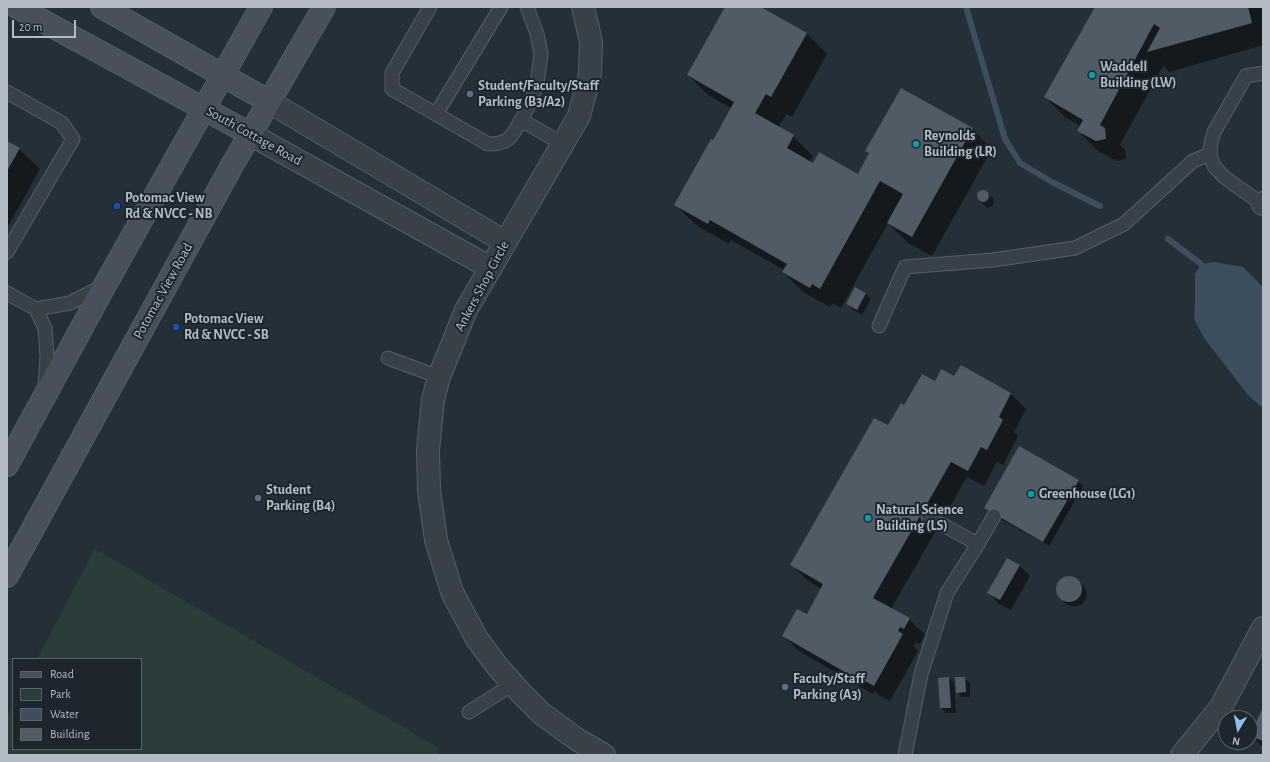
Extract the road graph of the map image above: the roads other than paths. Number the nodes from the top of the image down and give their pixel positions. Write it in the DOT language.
graph roads {
  1 [pos="17,7"];
  2 [pos="102,7"];
  3 [pos="261,7"];
  4 [pos="324,7"];
  5 [pos="430,7"];
  6 [pos="501,7"];
  7 [pos="527,7"];
  8 [pos="583,7"];
  9 [pos="1263,73"];
  10 [pos="223,76"];
  11 [pos="7,92"];
  12 [pos="268,101"];
  13 [pos="204,108"];
  14 [pos="436,114"];
  15 [pos="521,120"];
  16 [pos="250,134"];
  17 [pos="563,144"];
  18 [pos="1210,154"];
  19 [pos="1263,203"];
  20 [pos="505,242"];
  21 [pos="7,252"];
  22 [pos="491,268"];
  23 [pos="105,285"];
  24 [pos="7,293"];
  25 [pos="36,309"];
  26 [pos="879,326"];
  27 [pos="388,358"];
  28 [pos="439,377"];
  29 [pos="45,394"];
  30 [pos="7,465"];
  31 [pos="994,516"];
  32 [pos="928,517"];
  33 [pos="978,544"];
  34 [pos="7,576"];
  35 [pos="1263,628"];
  36 [pos="513,684"];
  37 [pos="469,712"];
  38 [pos="604,755"];
  39 [pos="905,755"];
  40 [pos="1182,755"];
  1 -- 13 [label="main road, South Cottage Road"];
  2 -- 10 [label="main road"];
  3 -- 10 [label="main road"];
  4 -- 12 [label="main road, Potomac View Road"];
  5 -- 14 [label="lane"];
  6 -- 14 [label="lane"];
  7 -- 15 [label="lane"];
  8 -- 17 [label="street, Ankers Shop Circle"];
  9 -- 18 [label="lane"];
  10 -- 12 [label="main road"];
  10 -- 13 [label="main road"];
  11 -- 21 [label="lane"];
  12 -- 16 [label="main road, Potomac View Road"];
  12 -- 20 [label="street"];
  13 -- 16 [label="main road, South Cottage Road"];
  13 -- 23 [label="main road"];
  14 -- 15 [label="lane"];
  15 -- 17 [label="lane"];
  16 -- 22 [label="street, South Cottage Road"];
  16 -- 34 [label="main road, Potomac View Road"];
  17 -- 20 [label="street, Ankers Shop Circle"];
  18 -- 19 [label="lane"];
  18 -- 26 [label="lane"];
  20 -- 22 [label="street, Ankers Shop Circle"];
  22 -- 28 [label="street, Ankers Shop Circle"];
  23 -- 25 [label="lane"];
  23 -- 29 [label="main road"];
  24 -- 25 [label="lane"];
  25 -- 29 [label="lane"];
  27 -- 28 [label="lane"];
  28 -- 36 [label="street, Ankers Shop Circle"];
  29 -- 30 [label="main road"];
  31 -- 33 [label="lane"];
  32 -- 33 [label="lane"];
  33 -- 39 [label="lane"];
  35 -- 40 [label="street"];
  36 -- 37 [label="lane"];
  36 -- 38 [label="street, Ankers Shop Circle"];
}
